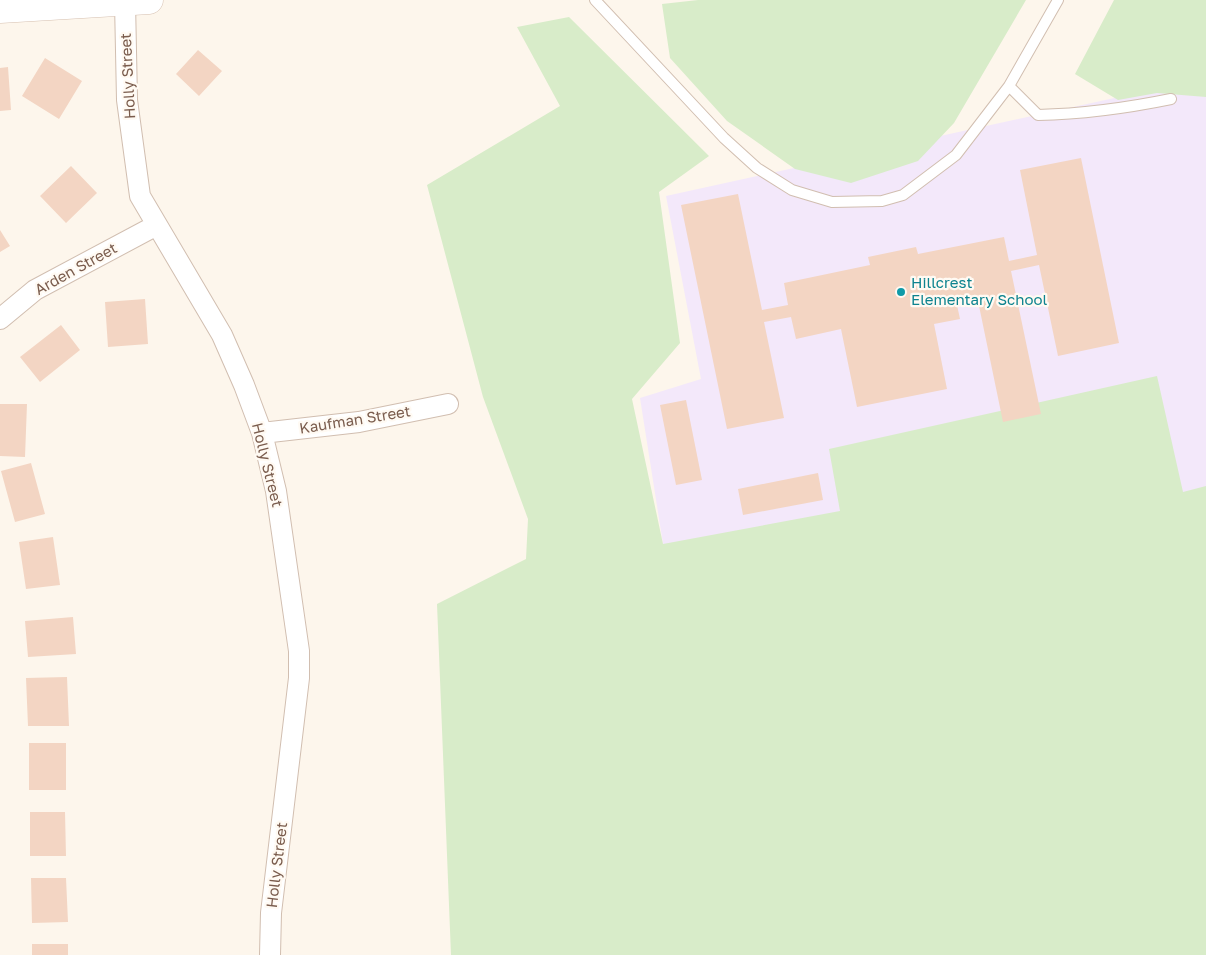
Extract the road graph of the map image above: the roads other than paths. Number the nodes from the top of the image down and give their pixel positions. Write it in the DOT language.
graph roads {
  1 [pos="595,0"];
  2 [pos="1058,0"];
  3 [pos="137,1"];
  4 [pos="96,2"];
  5 [pos="0,9"];
  6 [pos="1009,86"];
  7 [pos="1171,99"];
  8 [pos="156,226"];
  9 [pos="0,319"];
  10 [pos="448,404"];
  11 [pos="262,433"];
  12 [pos="270,955"];
  1 -- 6 [label="lane"];
  2 -- 6 [label="lane"];
  3 -- 4 [label="street"];
  3 -- 8 [label="street, Holly Street"];
  4 -- 5 [label="street"];
  6 -- 7 [label="lane"];
  8 -- 9 [label="street, Arden Street"];
  8 -- 11 [label="street, Holly Street"];
  10 -- 11 [label="street, Kaufman Street"];
  11 -- 12 [label="street, Holly Street"];
}
